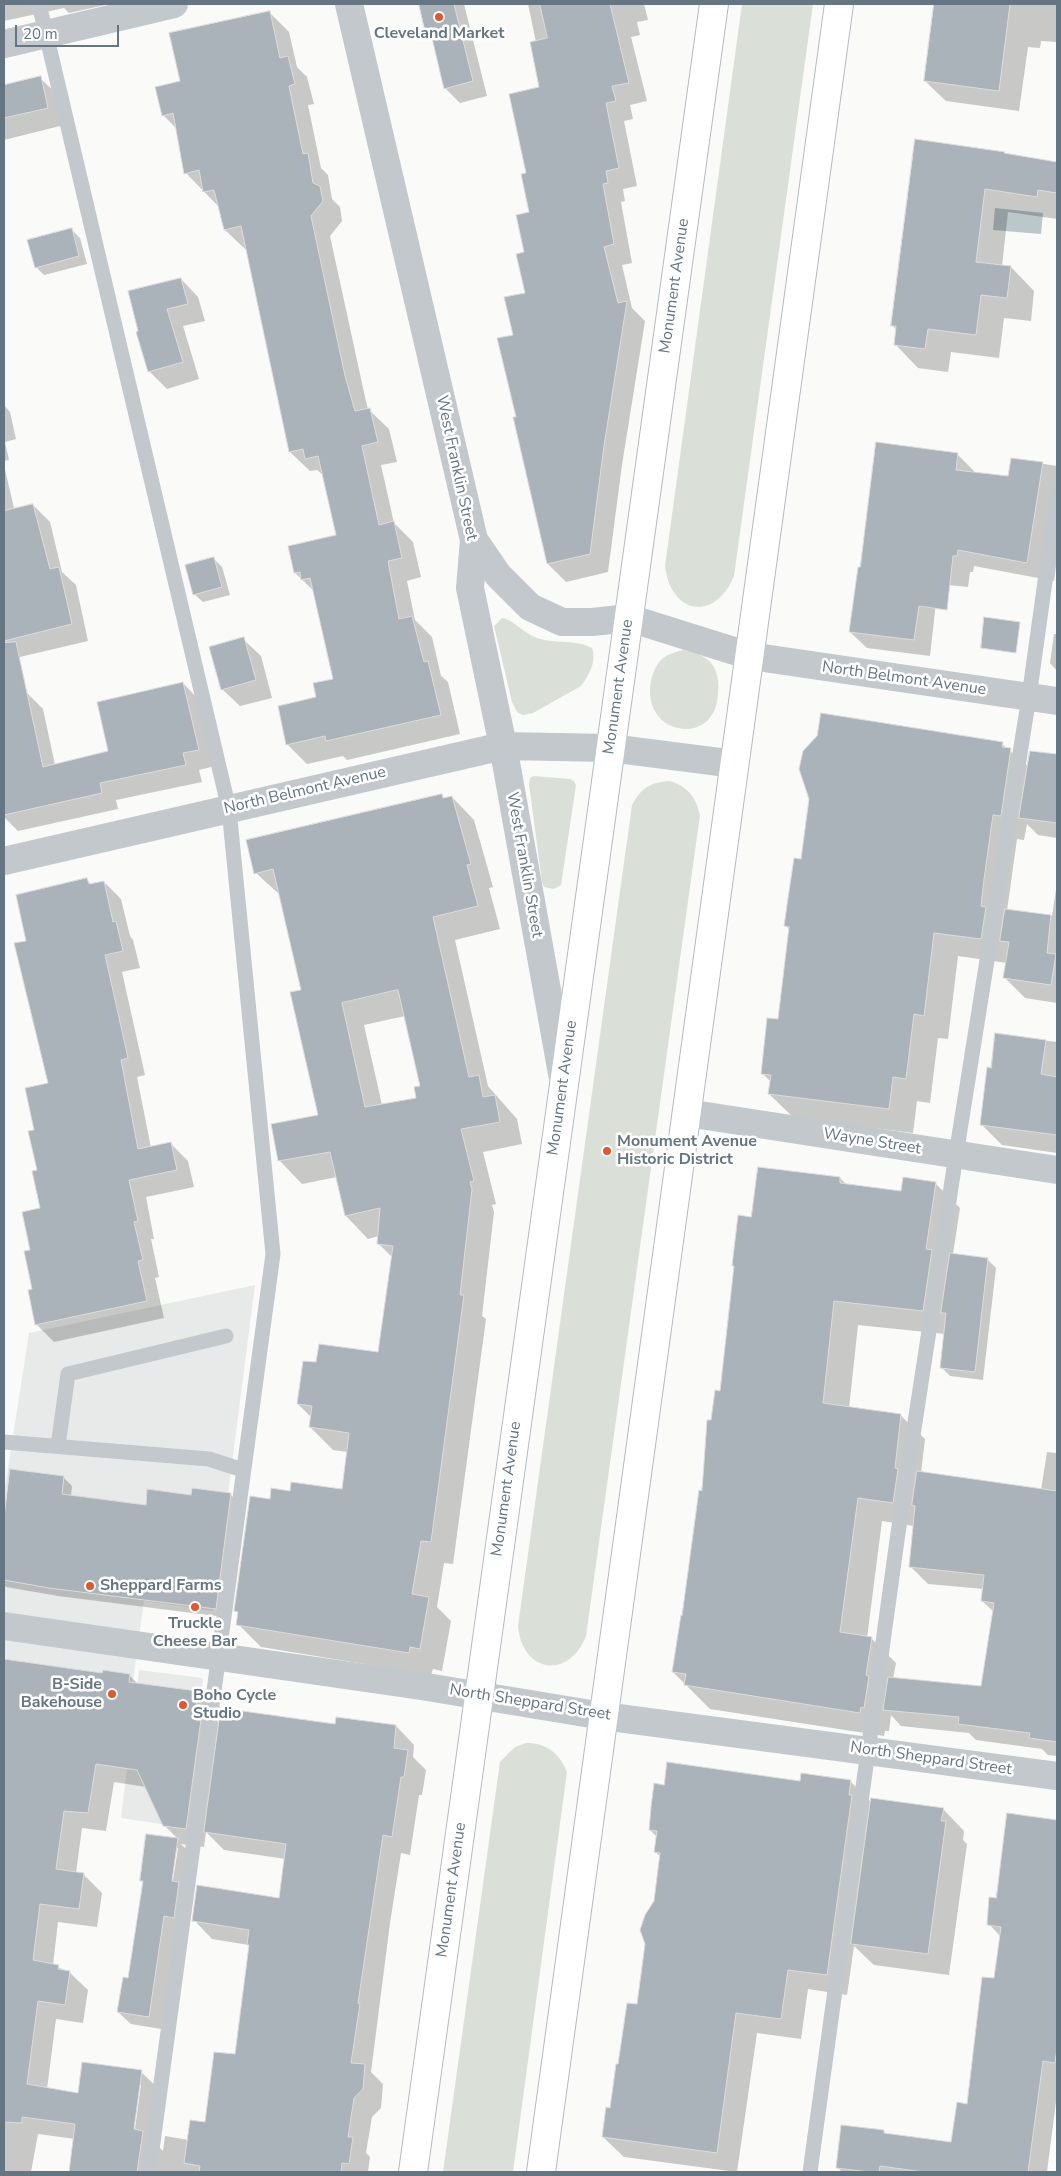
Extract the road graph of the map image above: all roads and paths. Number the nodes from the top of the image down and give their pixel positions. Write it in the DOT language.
graph roads {
  1 [pos="39,4"];
  2 [pos="174,4"];
  3 [pos="349,4"];
  4 [pos="714,4"];
  5 [pos="840,4"];
  6 [pos="46,34"];
  7 [pos="4,44"];
  8 [pos="1057,495"];
  9 [pos="474,540"];
  10 [pos="629,618"];
  11 [pos="750,656"];
  12 [pos="1029,697"];
  13 [pos="1057,701"];
  14 [pos="503,746"];
  15 [pos="610,748"];
  16 [pos="735,764"];
  17 [pos="229,809"];
  18 [pos="4,861"];
  19 [pos="564,1083"];
  20 [pos="687,1114"];
  21 [pos="956,1154"];
  22 [pos="1057,1170"];
  23 [pos="226,1336"];
  24 [pos="4,1442"];
  25 [pos="58,1446"];
  26 [pos="243,1470"];
  27 [pos="4,1626"];
  28 [pos="217,1657"];
  29 [pos="479,1695"];
  30 [pos="603,1716"];
  31 [pos="869,1750"];
  32 [pos="1057,1776"];
  33 [pos="148,2172"];
  34 [pos="413,2172"];
  35 [pos="540,2172"];
  36 [pos="810,2172"];
  1 -- 6 [label="lane"];
  2 -- 6 [label="street"];
  3 -- 9 [label="street, West Franklin Street"];
  4 -- 10 [label="street, Monument Avenue"];
  5 -- 11 [label="street"];
  6 -- 7 [label="street"];
  6 -- 17 [label="lane"];
  8 -- 12 [label="lane"];
  9 -- 10 [label="street"];
  9 -- 14 [label="street, West Franklin Street"];
  10 -- 11 [label="street, North Belmont Avenue"];
  10 -- 15 [label="street, Monument Avenue"];
  11 -- 12 [label="street, North Belmont Avenue"];
  11 -- 16 [label="street"];
  12 -- 13 [label="street, North Belmont Avenue"];
  12 -- 21 [label="lane"];
  14 -- 15 [label="street, North Belmont Avenue"];
  14 -- 17 [label="street, North Belmont Avenue"];
  14 -- 19 [label="street, West Franklin Street"];
  15 -- 16 [label="street, North Belmont Avenue"];
  15 -- 19 [label="street, Monument Avenue"];
  16 -- 20 [label="street"];
  17 -- 18 [label="street, North Belmont Avenue"];
  17 -- 26 [label="lane"];
  19 -- 29 [label="street, Monument Avenue"];
  20 -- 21 [label="street, Wayne Street"];
  20 -- 30 [label="street"];
  21 -- 22 [label="street, Wayne Street"];
  21 -- 31 [label="lane"];
  23 -- 25 [label="lane"];
  24 -- 25 [label="lane"];
  25 -- 26 [label="lane"];
  26 -- 28 [label="lane"];
  27 -- 28 [label="street, North Sheppard Street"];
  28 -- 29 [label="street, North Sheppard Street"];
  28 -- 33 [label="lane"];
  29 -- 30 [label="street, North Sheppard Street"];
  29 -- 34 [label="street, Monument Avenue"];
  30 -- 31 [label="street, North Sheppard Street"];
  30 -- 35 [label="street"];
  31 -- 32 [label="street, North Sheppard Street"];
  31 -- 36 [label="lane"];
}
